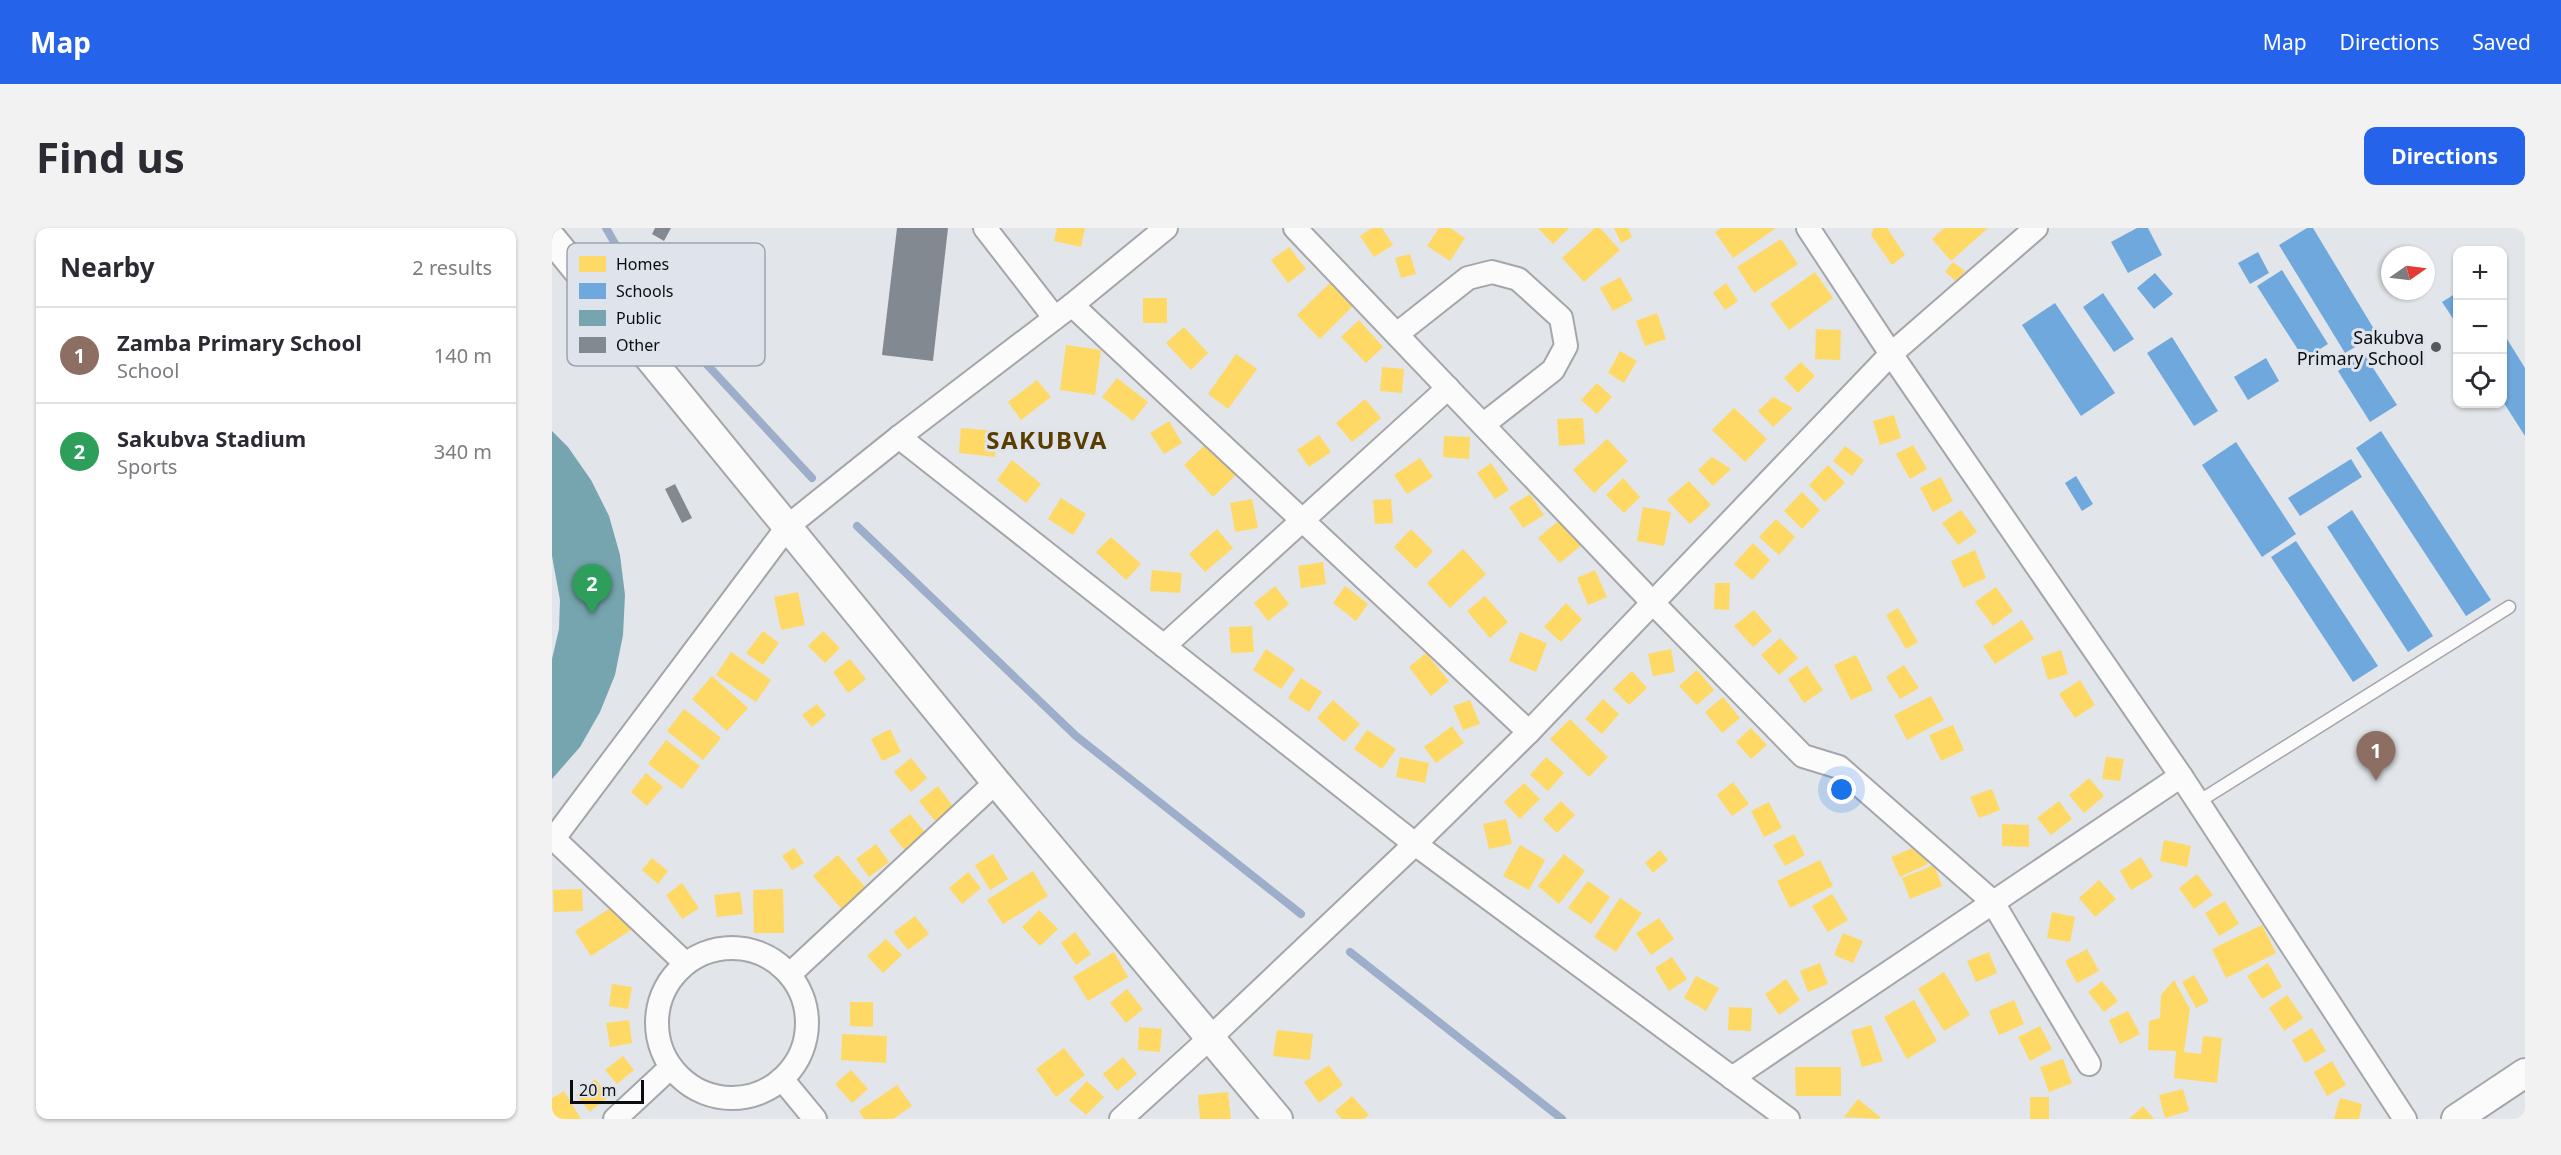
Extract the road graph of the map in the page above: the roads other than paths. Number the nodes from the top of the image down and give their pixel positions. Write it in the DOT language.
graph roads {
  1 [pos="985,228"];
  2 [pos="1166,228"];
  3 [pos="1295,228"];
  4 [pos="1808,228"];
  5 [pos="2036,228"];
  6 [pos="552,239"];
  7 [pos="567,257"];
  8 [pos="1063,311"];
  9 [pos="1396,334"];
  10 [pos="1891,354"];
  11 [pos="656,366"];
  12 [pos="1448,388"];
  13 [pos="1484,424"];
  14 [pos="899,437"];
  15 [pos="1303,520"];
  16 [pos="788,526"];
  17 [pos="1653,603"];
  18 [pos="2509,607"];
  19 [pos="1164,646"];
  20 [pos="1529,732"];
  21 [pos="2181,776"];
  22 [pos="996,782"];
  23 [pos="2198,802"];
  24 [pos="553,840"];
  25 [pos="1415,844"];
  26 [pos="1992,901"];
  27 [pos="685,963"];
  28 [pos="790,974"];
  29 [pos="1210,1038"];
  30 [pos="2090,1064"];
  31 [pos="671,1067"];
  32 [pos="2525,1073"];
  33 [pos="1732,1078"];
  34 [pos="782,1079"];
  35 [pos="615,1119"];
  36 [pos="815,1119"];
  37 [pos="1121,1119"];
  38 [pos="1278,1119"];
  39 [pos="1788,1119"];
  40 [pos="2405,1119"];
  41 [pos="2456,1119"];
  1 -- 8 [label="street"];
  2 -- 8 [label="street"];
  3 -- 9 [label="street"];
  4 -- 10 [label="street"];
  5 -- 10 [label="street"];
  6 -- 7 [label="street"];
  8 -- 14 [label="street"];
  8 -- 15 [label="street"];
  9 -- 12 [label="street"];
  9 -- 13 [label="street"];
  10 -- 17 [label="street"];
  10 -- 21 [label="street"];
  11 -- 16 [label="street"];
  12 -- 13 [label="street"];
  12 -- 15 [label="street"];
  13 -- 17 [label="street"];
  14 -- 16 [label="street"];
  14 -- 19 [label="street"];
  15 -- 19 [label="street"];
  15 -- 20 [label="street"];
  16 -- 22 [label="street"];
  16 -- 24 [label="street"];
  17 -- 20 [label="street"];
  17 -- 26 [label="street"];
  18 -- 23 [label="lane"];
  19 -- 25 [label="street"];
  20 -- 25 [label="street"];
  21 -- 23 [label="street"];
  21 -- 26 [label="street"];
  22 -- 28 [label="street"];
  22 -- 29 [label="street"];
  23 -- 40 [label="street"];
  24 -- 27 [label="street"];
  25 -- 29 [label="street"];
  25 -- 33 [label="street"];
  26 -- 30 [label="street"];
  26 -- 33 [label="street"];
  27 -- 28 [label="street"];
  27 -- 31 [label="street"];
  28 -- 34 [label="street"];
  29 -- 37 [label="street"];
  29 -- 38 [label="street"];
  31 -- 34 [label="street"];
  31 -- 35 [label="street"];
  32 -- 41 [label="street"];
  33 -- 39 [label="street"];
  34 -- 36 [label="street"];
}
